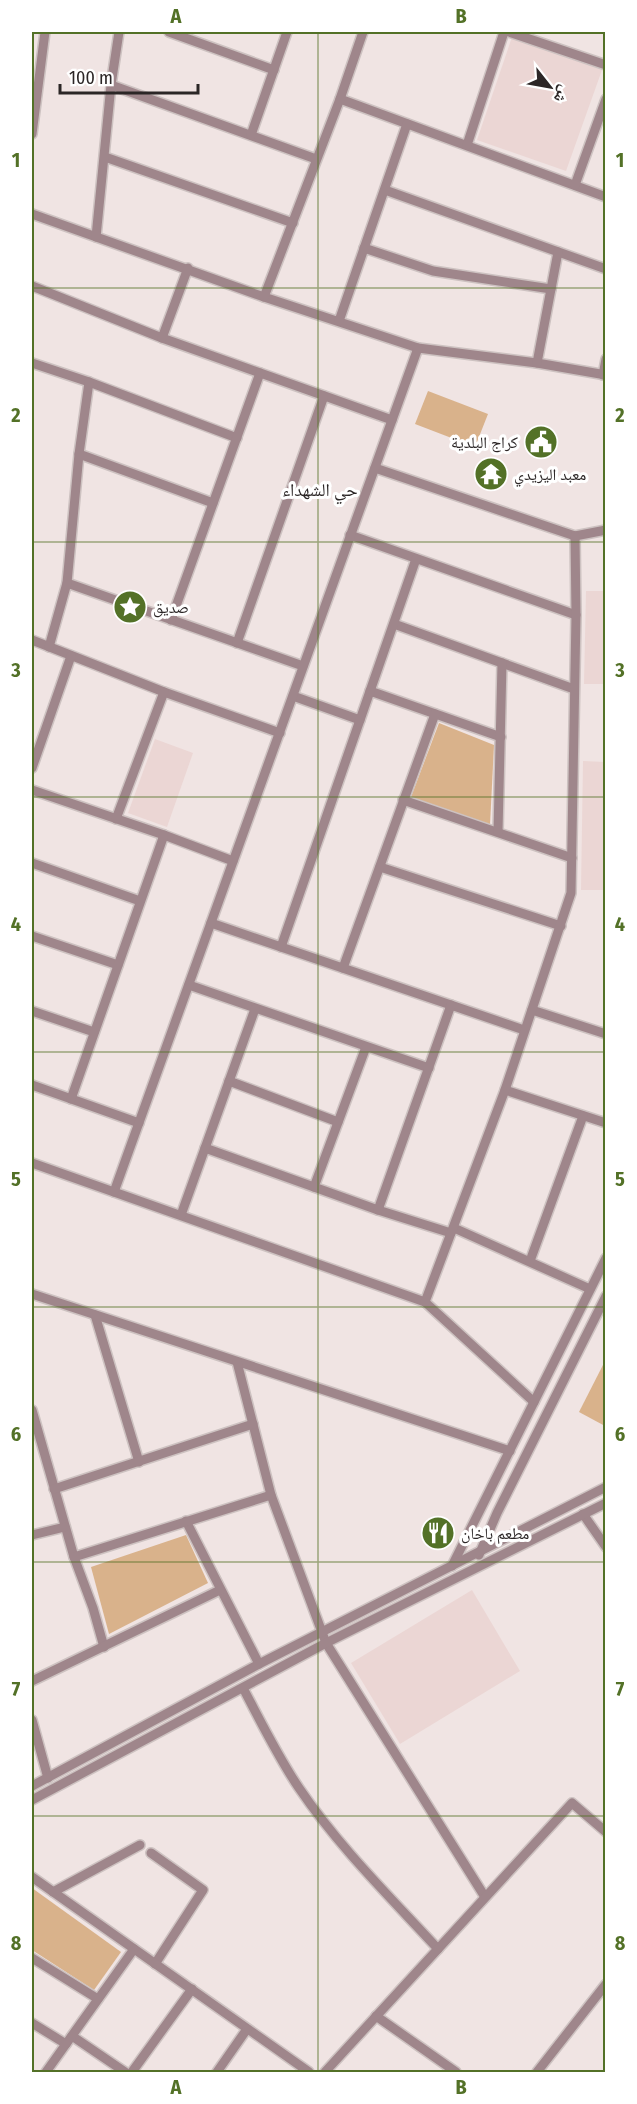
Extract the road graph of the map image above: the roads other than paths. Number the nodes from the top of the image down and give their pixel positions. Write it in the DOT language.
graph roads {
  1 [pos="45,32"];
  2 [pos="119,32"];
  3 [pos="169,32"];
  4 [pos="287,32"];
  5 [pos="363,32"];
  6 [pos="504,32"];
  7 [pos="510,32"];
  8 [pos="187,34"];
  9 [pos="606,65"];
  10 [pos="274,70"];
  11 [pos="111,85"];
  12 [pos="340,99"];
  13 [pos="606,99"];
  14 [pos="407,124"];
  15 [pos="32,134"];
  16 [pos="251,135"];
  17 [pos="468,145"];
  18 [pos="105,157"];
  19 [pos="316,159"];
  20 [pos="575,186"];
  21 [pos="385,190"];
  22 [pos="606,197"];
  23 [pos="32,214"];
  24 [pos="293,223"];
  25 [pos="96,237"];
  26 [pos="364,248"];
  27 [pos="558,252"];
  28 [pos="188,268"];
  29 [pos="606,269"];
  30 [pos="32,286"];
  31 [pos="551,289"];
  32 [pos="264,297"];
  33 [pos="339,321"];
  34 [pos="162,338"];
  35 [pos="418,348"];
  36 [pos="606,359"];
  37 [pos="32,363"];
  38 [pos="537,363"];
  39 [pos="260,373"];
  40 [pos="604,375"];
  41 [pos="89,382"];
  42 [pos="324,396"];
  43 [pos="392,420"];
  44 [pos="237,438"];
  45 [pos="79,454"];
  46 [pos="375,468"];
  47 [pos="213,503"];
  48 [pos="606,530"];
  49 [pos="350,535"];
  50 [pos="575,536"];
  51 [pos="416,559"];
  52 [pos="67,583"];
  53 [pos="576,615"];
  54 [pos="171,620"];
  55 [pos="394,624"];
  56 [pos="32,640"];
  57 [pos="237,643"];
  58 [pos="49,647"];
  59 [pos="71,656"];
  60 [pos="502,663"];
  61 [pos="303,666"];
  62 [pos="574,689"];
  63 [pos="370,691"];
  64 [pos="164,692"];
  65 [pos="293,696"];
  66 [pos="435,714"];
  67 [pos="360,720"];
  68 [pos="280,733"];
  69 [pos="501,737"];
  70 [pos="32,768"];
  71 [pos="32,790"];
  72 [pos="404,800"];
  73 [pos="116,819"];
  74 [pos="498,832"];
  75 [pos="164,835"];
  76 [pos="572,858"];
  77 [pos="233,861"];
  78 [pos="32,862"];
  79 [pos="380,867"];
  80 [pos="140,901"];
  81 [pos="211,923"];
  82 [pos="561,926"];
  83 [pos="32,936"];
  84 [pos="281,947"];
  85 [pos="118,965"];
  86 [pos="343,968"];
  87 [pos="189,985"];
  88 [pos="451,1005"];
  89 [pos="255,1009"];
  90 [pos="532,1010"];
  91 [pos="32,1011"];
  92 [pos="524,1030"];
  93 [pos="94,1032"];
  94 [pos="606,1034"];
  95 [pos="366,1047"];
  96 [pos="429,1068"];
  97 [pos="229,1081"];
  98 [pos="32,1085"];
  99 [pos="505,1090"];
  100 [pos="71,1099"];
  101 [pos="583,1116"];
  102 [pos="338,1122"];
  103 [pos="139,1123"];
  104 [pos="606,1123"];
  105 [pos="205,1148"];
  106 [pos="32,1163"];
  107 [pos="314,1187"];
  108 [pos="114,1192"];
  109 [pos="378,1210"];
  110 [pos="181,1215"];
  111 [pos="452,1230"];
  112 [pos="606,1258"];
  113 [pos="530,1261"];
  114 [pos="590,1289"];
  115 [pos="32,1294"];
  116 [pos="606,1296"];
  117 [pos="425,1302"];
  118 [pos="95,1315"];
  119 [pos="237,1362"];
  120 [pos="534,1402"];
  121 [pos="32,1410"];
  122 [pos="253,1424"];
  123 [pos="36,1441"];
  124 [pos="510,1451"];
  125 [pos="139,1462"];
  126 [pos="606,1488"];
  127 [pos="54,1489"];
  128 [pos="271,1495"];
  129 [pos="606,1503"];
  130 [pos="483,1506"];
  131 [pos="498,1513"];
  132 [pos="583,1514"];
  133 [pos="186,1521"];
  134 [pos="65,1527"];
  135 [pos="32,1535"];
  136 [pos="606,1547"];
  137 [pos="478,1553"];
  138 [pos="74,1557"];
  139 [pos="452,1566"];
  140 [pos="481,1566"];
  141 [pos="220,1590"];
  142 [pos="321,1633"];
  143 [pos="326,1643"];
  144 [pos="104,1647"];
  145 [pos="259,1664"];
  146 [pos="32,1681"];
  147 [pos="243,1688"];
  148 [pos="32,1720"];
  149 [pos="48,1778"];
  150 [pos="32,1786"];
  151 [pos="32,1800"];
  152 [pos="606,1832"];
  153 [pos="140,1845"];
  154 [pos="151,1853"];
  155 [pos="32,1877"];
  156 [pos="53,1892"];
  157 [pos="485,1897"];
  158 [pos="134,1949"];
  159 [pos="438,1949"];
  160 [pos="32,1958"];
  161 [pos="155,1964"];
  162 [pos="606,1984"];
  163 [pos="192,1989"];
  164 [pos="98,1999"];
  165 [pos="376,2016"];
  166 [pos="32,2023"];
  167 [pos="247,2029"];
  168 [pos="69,2040"];
  169 [pos="539,2069"];
  170 [pos="304,2071"];
  171 [pos="46,2073"];
  172 [pos="125,2073"];
  173 [pos="132,2073"];
  174 [pos="217,2073"];
  175 [pos="326,2073"];
  176 [pos="456,2073"];
  177 [pos="550,2073"];
  1 -- 15 [label="street"];
  2 -- 11 [label="street"];
  3 -- 8 [label="street"];
  4 -- 10 [label="street"];
  5 -- 12 [label="street"];
  6 -- 17 [label="street"];
  7 -- 9 [label="street"];
  8 -- 10 [label="street"];
  10 -- 16 [label="street"];
  11 -- 16 [label="street"];
  11 -- 18 [label="street"];
  12 -- 14 [label="street"];
  12 -- 19 [label="street"];
  13 -- 20 [label="street"];
  14 -- 17 [label="street"];
  14 -- 21 [label="street"];
  16 -- 19 [label="street"];
  17 -- 20 [label="street"];
  18 -- 24 [label="street"];
  18 -- 25 [label="street"];
  19 -- 24 [label="street"];
  20 -- 22 [label="street"];
  21 -- 26 [label="street"];
  21 -- 27 [label="street"];
  23 -- 25 [label="street"];
  24 -- 32 [label="street"];
  25 -- 28 [label="street"];
  26 -- 31 [label="street"];
  26 -- 33 [label="street"];
  27 -- 29 [label="street"];
  27 -- 31 [label="street"];
  28 -- 32 [label="street"];
  28 -- 34 [label="street"];
  30 -- 34 [label="street"];
  31 -- 38 [label="street"];
  32 -- 33 [label="street"];
  33 -- 35 [label="street"];
  34 -- 39 [label="street"];
  35 -- 38 [label="street"];
  35 -- 43 [label="street"];
  36 -- 40 [label="street"];
  37 -- 41 [label="street"];
  38 -- 40 [label="street"];
  39 -- 42 [label="street"];
  39 -- 44 [label="street"];
  41 -- 44 [label="street"];
  41 -- 45 [label="street"];
  42 -- 43 [label="street"];
  42 -- 57 [label="street"];
  43 -- 46 [label="street"];
  44 -- 47 [label="street"];
  45 -- 47 [label="street"];
  45 -- 52 [label="street"];
  46 -- 49 [label="street"];
  46 -- 50 [label="street"];
  47 -- 54 [label="street"];
  48 -- 50 [label="street"];
  49 -- 51 [label="street"];
  49 -- 61 [label="street"];
  50 -- 53 [label="street"];
  51 -- 53 [label="street"];
  51 -- 55 [label="street"];
  52 -- 54 [label="street"];
  52 -- 58 [label="street"];
  53 -- 62 [label="street"];
  54 -- 57 [label="street"];
  55 -- 60 [label="street"];
  55 -- 63 [label="street"];
  56 -- 58 [label="street"];
  57 -- 61 [label="street"];
  58 -- 59 [label="street"];
  59 -- 64 [label="street"];
  59 -- 70 [label="street"];
  60 -- 62 [label="street"];
  60 -- 69 [label="street"];
  61 -- 65 [label="street"];
  62 -- 76 [label="street"];
  63 -- 66 [label="street"];
  63 -- 67 [label="street"];
  64 -- 68 [label="street"];
  64 -- 73 [label="street"];
  65 -- 67 [label="street"];
  65 -- 68 [label="street"];
  66 -- 69 [label="street"];
  66 -- 72 [label="street"];
  67 -- 84 [label="street"];
  68 -- 77 [label="street"];
  69 -- 74 [label="street"];
  71 -- 73 [label="street"];
  72 -- 74 [label="street"];
  72 -- 79 [label="street"];
  73 -- 75 [label="street"];
  74 -- 76 [label="street"];
  75 -- 77 [label="street"];
  75 -- 80 [label="street"];
  76 -- 82 [label="street"];
  77 -- 81 [label="street"];
  78 -- 80 [label="street"];
  79 -- 82 [label="street"];
  79 -- 86 [label="street"];
  80 -- 85 [label="street"];
  81 -- 84 [label="street"];
  81 -- 87 [label="street"];
  82 -- 90 [label="street"];
  83 -- 85 [label="street"];
  84 -- 86 [label="street"];
  85 -- 93 [label="street"];
  86 -- 88 [label="street"];
  87 -- 89 [label="street"];
  87 -- 103 [label="street"];
  88 -- 92 [label="street"];
  88 -- 96 [label="street"];
  89 -- 95 [label="street"];
  89 -- 97 [label="street"];
  90 -- 92 [label="street"];
  90 -- 94 [label="street"];
  91 -- 93 [label="street"];
  92 -- 99 [label="street"];
  93 -- 100 [label="street"];
  95 -- 96 [label="street"];
  95 -- 102 [label="street"];
  96 -- 109 [label="street"];
  97 -- 102 [label="street"];
  97 -- 105 [label="street"];
  98 -- 100 [label="street"];
  99 -- 101 [label="street"];
  99 -- 111 [label="street"];
  100 -- 103 [label="street"];
  101 -- 104 [label="street"];
  101 -- 113 [label="street"];
  102 -- 107 [label="street"];
  103 -- 108 [label="street"];
  105 -- 107 [label="street"];
  105 -- 110 [label="street"];
  106 -- 108 [label="street"];
  107 -- 109 [label="street"];
  108 -- 110 [label="street"];
  109 -- 111 [label="street"];
  110 -- 117 [label="street"];
  111 -- 113 [label="street"];
  111 -- 117 [label="street"];
  112 -- 114 [label="street"];
  113 -- 114 [label="street"];
  114 -- 120 [label="street"];
  115 -- 118 [label="street"];
  116 -- 131 [label="street"];
  117 -- 120 [label="street"];
  118 -- 119 [label="street"];
  118 -- 125 [label="street"];
  119 -- 122 [label="street"];
  119 -- 124 [label="street"];
  120 -- 124 [label="street"];
  121 -- 123 [label="street"];
  122 -- 125 [label="street"];
  122 -- 128 [label="street"];
  123 -- 127 [label="street"];
  124 -- 130 [label="street"];
  125 -- 127 [label="street"];
  126 -- 137 [label="street"];
  127 -- 134 [label="street"];
  128 -- 133 [label="street"];
  128 -- 142 [label="street"];
  129 -- 132 [label="street"];
  130 -- 131 [label="street"];
  130 -- 139 [label="street"];
  131 -- 137 [label="street"];
  132 -- 136 [label="street"];
  132 -- 140 [label="street"];
  133 -- 138 [label="street"];
  133 -- 141 [label="street"];
  134 -- 135 [label="street"];
  134 -- 138 [label="street"];
  137 -- 139 [label="street"];
  137 -- 140 [label="street"];
  138 -- 144 [label="street"];
  139 -- 142 [label="street"];
  140 -- 143 [label="street"];
  141 -- 144 [label="street"];
  141 -- 145 [label="street"];
  142 -- 143 [label="street"];
  142 -- 145 [label="street"];
  143 -- 147 [label="street"];
  143 -- 157 [label="street"];
  144 -- 146 [label="street"];
  145 -- 149 [label="street"];
  147 -- 151 [label="street"];
  147 -- 159 [label="street"];
  148 -- 149 [label="street"];
  149 -- 150 [label="street"];
  152 -- 157 [label="street"];
  153 -- 156 [label="street"];
  154 -- 161 [label="street"];
  155 -- 156 [label="street"];
  156 -- 158 [label="street"];
  157 -- 159 [label="street"];
  158 -- 161 [label="street"];
  158 -- 164 [label="street"];
  159 -- 165 [label="street"];
  160 -- 164 [label="street"];
  161 -- 163 [label="street"];
  162 -- 169 [label="street"];
  163 -- 167 [label="street"];
  163 -- 173 [label="street"];
  164 -- 168 [label="street"];
  165 -- 175 [label="street"];
  165 -- 176 [label="street"];
  166 -- 168 [label="street"];
  167 -- 170 [label="street"];
  167 -- 174 [label="street"];
  168 -- 171 [label="street"];
  168 -- 172 [label="street"];
  169 -- 177 [label="street"];
}
